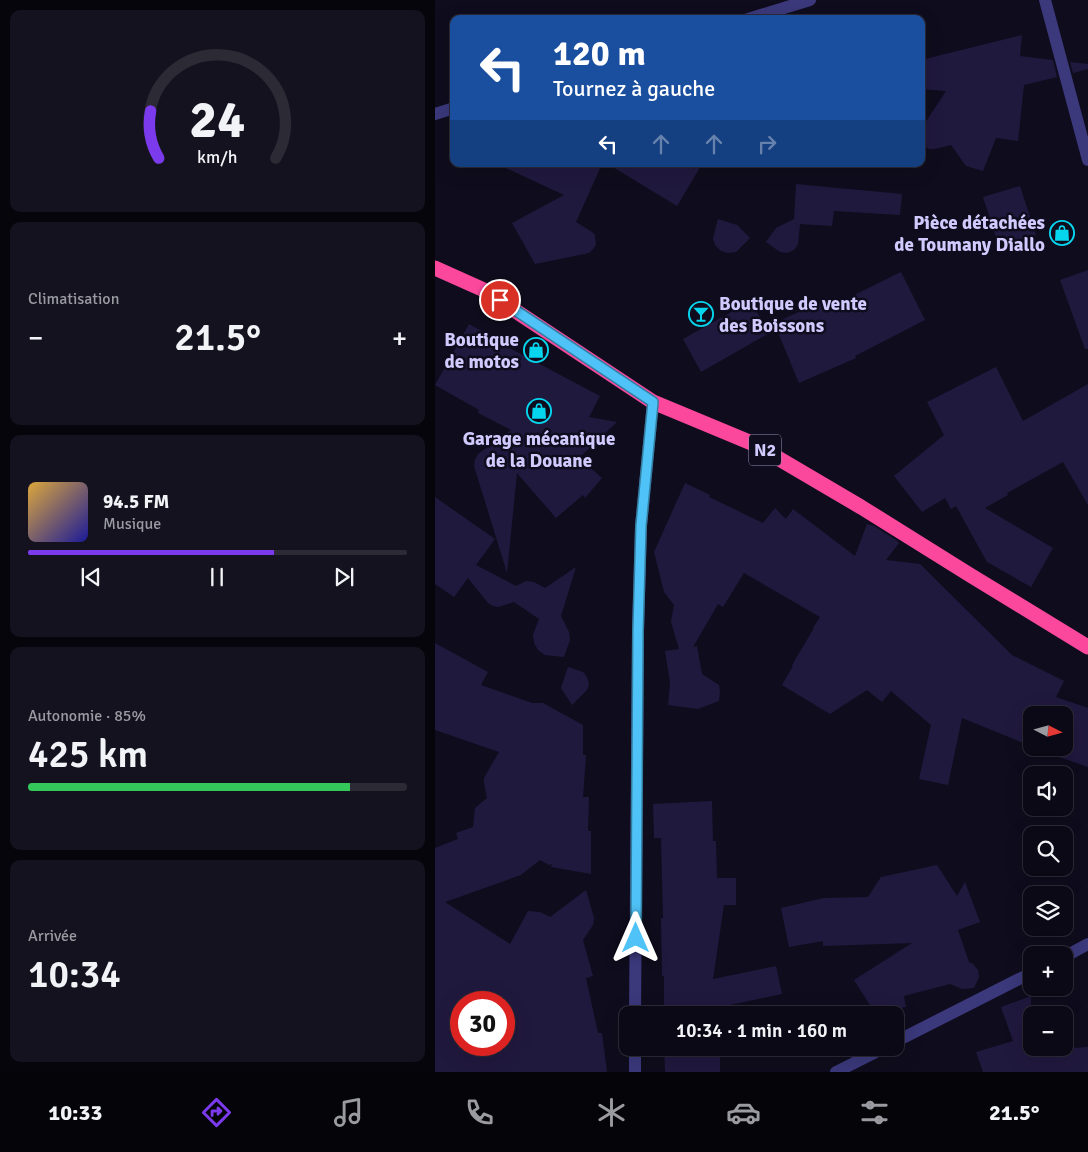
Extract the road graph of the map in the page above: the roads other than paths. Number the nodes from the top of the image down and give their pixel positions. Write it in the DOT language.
graph roads {
  1 [pos="810,0"];
  2 [pos="1045,0"];
  3 [pos="761,15"];
  4 [pos="450,109"];
  5 [pos="435,114"];
  6 [pos="1088,160"];
  7 [pos="435,268"];
  8 [pos="653,402"];
  9 [pos="1088,646"];
  10 [pos="1088,944"];
  11 [pos="1073,952"];
  12 [pos="1023,977"];
  13 [pos="635,1006"];
  14 [pos="904,1037"];
  15 [pos="635,1056"];
  16 [pos="868,1056"];
  17 [pos="635,1072"];
  18 [pos="836,1072"];
  1 -- 3 [label="street"];
  2 -- 6 [label="street"];
  4 -- 5 [label="street"];
  7 -- 8 [label="highway, N2"];
  8 -- 9 [label="highway, N2"];
  8 -- 13 [label="street"];
  10 -- 11 [label="street"];
  12 -- 14 [label="street"];
  15 -- 17 [label="street"];
  16 -- 18 [label="street"];
}
